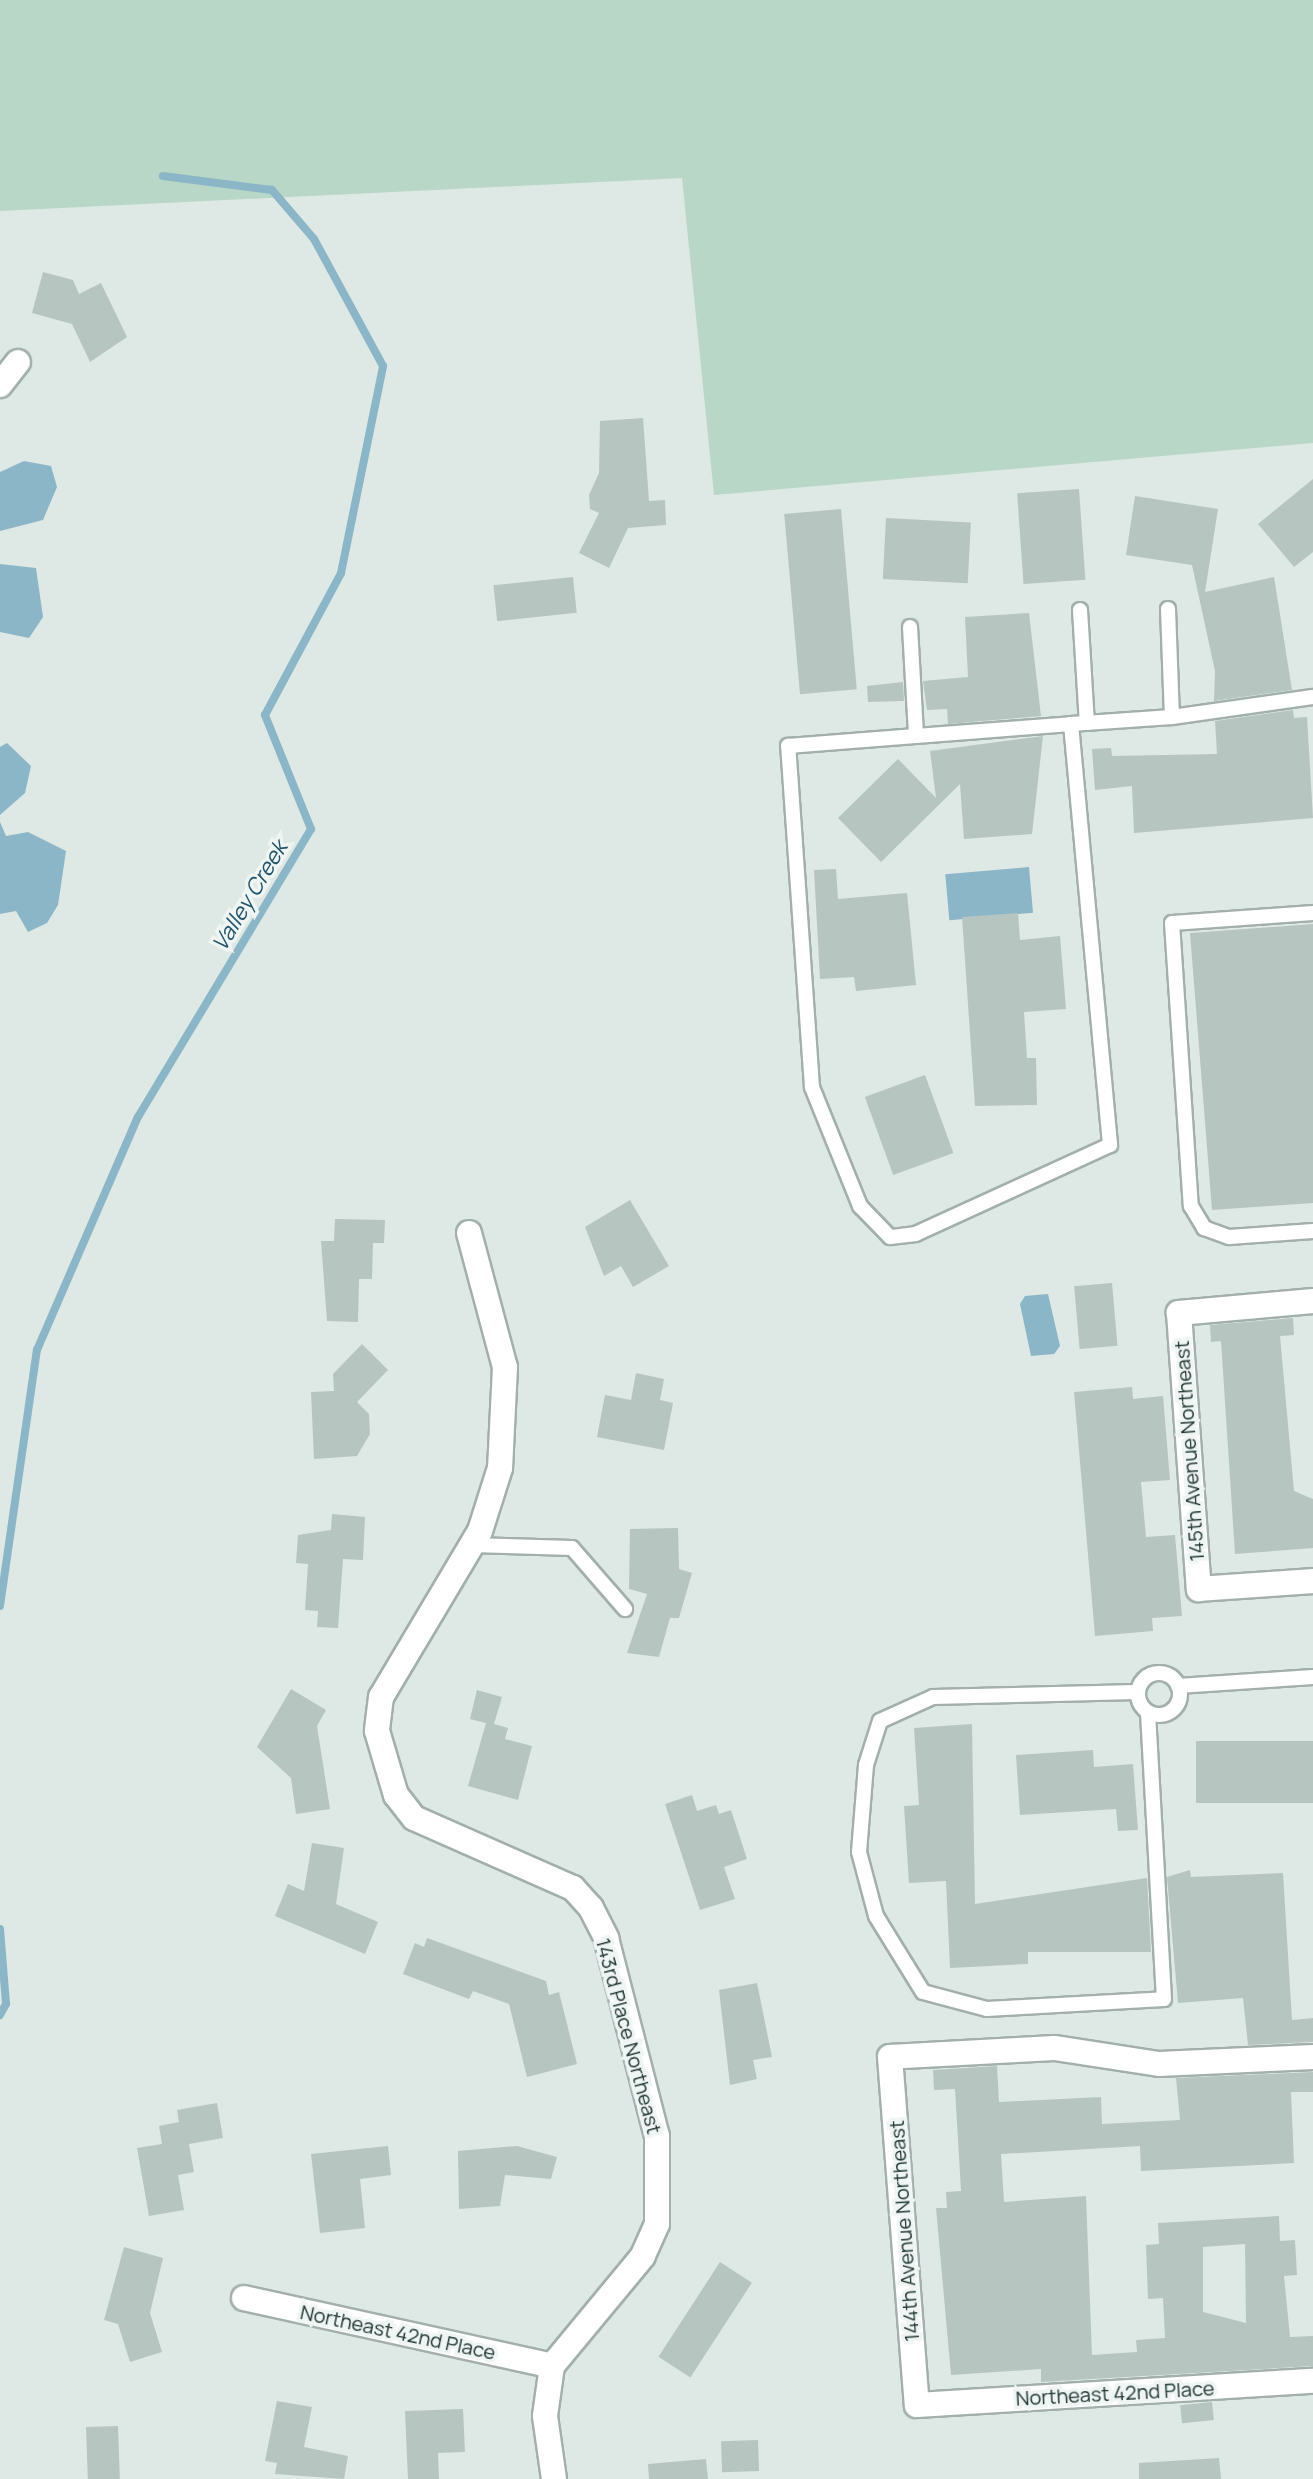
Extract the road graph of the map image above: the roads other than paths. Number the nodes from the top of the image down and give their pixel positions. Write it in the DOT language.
graph roads {
  1 [pos="18,362"];
  2 [pos="0,385"];
  3 [pos="1168,609"];
  4 [pos="1080,610"];
  5 [pos="910,627"];
  6 [pos="1313,697"];
  7 [pos="1172,717"];
  8 [pos="1079,724"];
  9 [pos="916,736"];
  10 [pos="1313,913"];
  11 [pos="1313,1231"];
  12 [pos="469,1233"];
  13 [pos="1313,1301"];
  14 [pos="472,1545"];
  15 [pos="1313,1581"];
  16 [pos="625,1609"];
  17 [pos="1313,1677"];
  18 [pos="1178,1686"];
  19 [pos="1137,1692"];
  20 [pos="1148,1713"];
  21 [pos="1313,2057"];
  22 [pos="244,2298"];
  23 [pos="552,2366"];
  24 [pos="1313,2381"];
  25 [pos="917,2405"];
  26 [pos="554,2479"];
  1 -- 2 [label="street"];
  3 -- 7 [label="lane"];
  4 -- 8 [label="lane"];
  5 -- 9 [label="lane"];
  6 -- 7 [label="lane"];
  7 -- 8 [label="lane"];
  8 -- 9 [label="lane"];
  8 -- 9 [label="lane"];
  10 -- 11 [label="lane"];
  12 -- 14 [label="street, 143rd Place Northeast"];
  13 -- 15 [label="street, 145th Avenue Northeast"];
  14 -- 16 [label="lane"];
  14 -- 23 [label="street, 143rd Place Northeast"];
  17 -- 18 [label="lane"];
  18 -- 19 [label="lane"];
  18 -- 20 [label="lane"];
  19 -- 20 [label="lane"];
  19 -- 20 [label="lane"];
  21 -- 25 [label="street, 144th Avenue Northeast"];
  22 -- 23 [label="street, Northeast 42nd Place"];
  23 -- 26 [label="street"];
  24 -- 25 [label="street, Northeast 42nd Place"];
}
